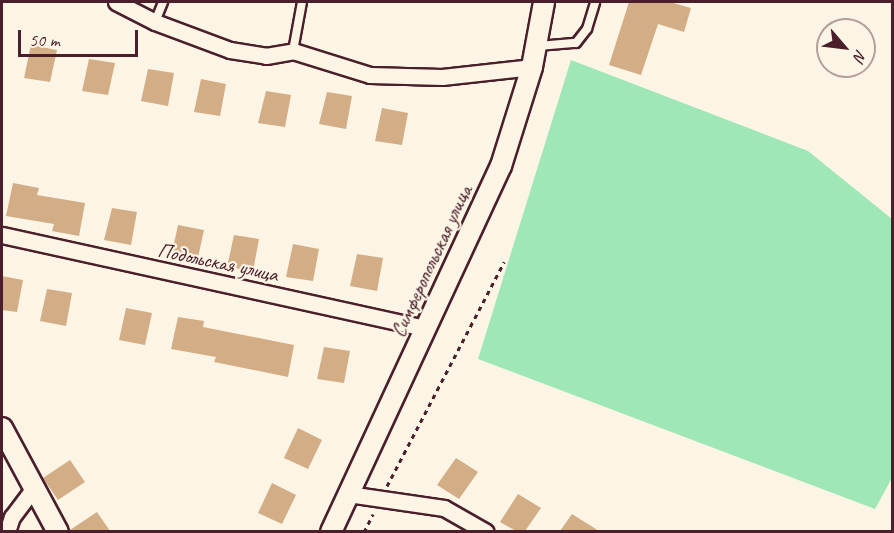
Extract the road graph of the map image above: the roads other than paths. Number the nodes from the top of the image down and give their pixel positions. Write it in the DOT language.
graph roads {
  1 [pos="116,2"];
  2 [pos="163,2"];
  3 [pos="302,2"];
  4 [pos="544,2"];
  5 [pos="595,2"];
  6 [pos="155,22"];
  7 [pos="536,46"];
  8 [pos="293,51"];
  9 [pos="531,67"];
  10 [pos="2,235"];
  11 [pos="426,328"];
  12 [pos="2,428"];
  13 [pos="33,489"];
  14 [pos="348,494"];
  15 [pos="8,531"];
  16 [pos="58,531"];
  17 [pos="331,531"];
  18 [pos="486,531"];
  1 -- 6 [label="street"];
  2 -- 6 [label="lane"];
  3 -- 8 [label="lane"];
  4 -- 7 [label="street, Симферопольская улица"];
  5 -- 7 [label="lane"];
  6 -- 8 [label="street"];
  7 -- 9 [label="street, Симферопольская улица"];
  8 -- 9 [label="street"];
  9 -- 11 [label="street, Симферопольская улица"];
  10 -- 11 [label="street, Подольская улица"];
  11 -- 14 [label="street, Симферопольская улица"];
  12 -- 13 [label="street"];
  13 -- 15 [label="street"];
  13 -- 16 [label="street"];
  14 -- 17 [label="street, Симферопольская улица"];
  14 -- 18 [label="street"];
}
